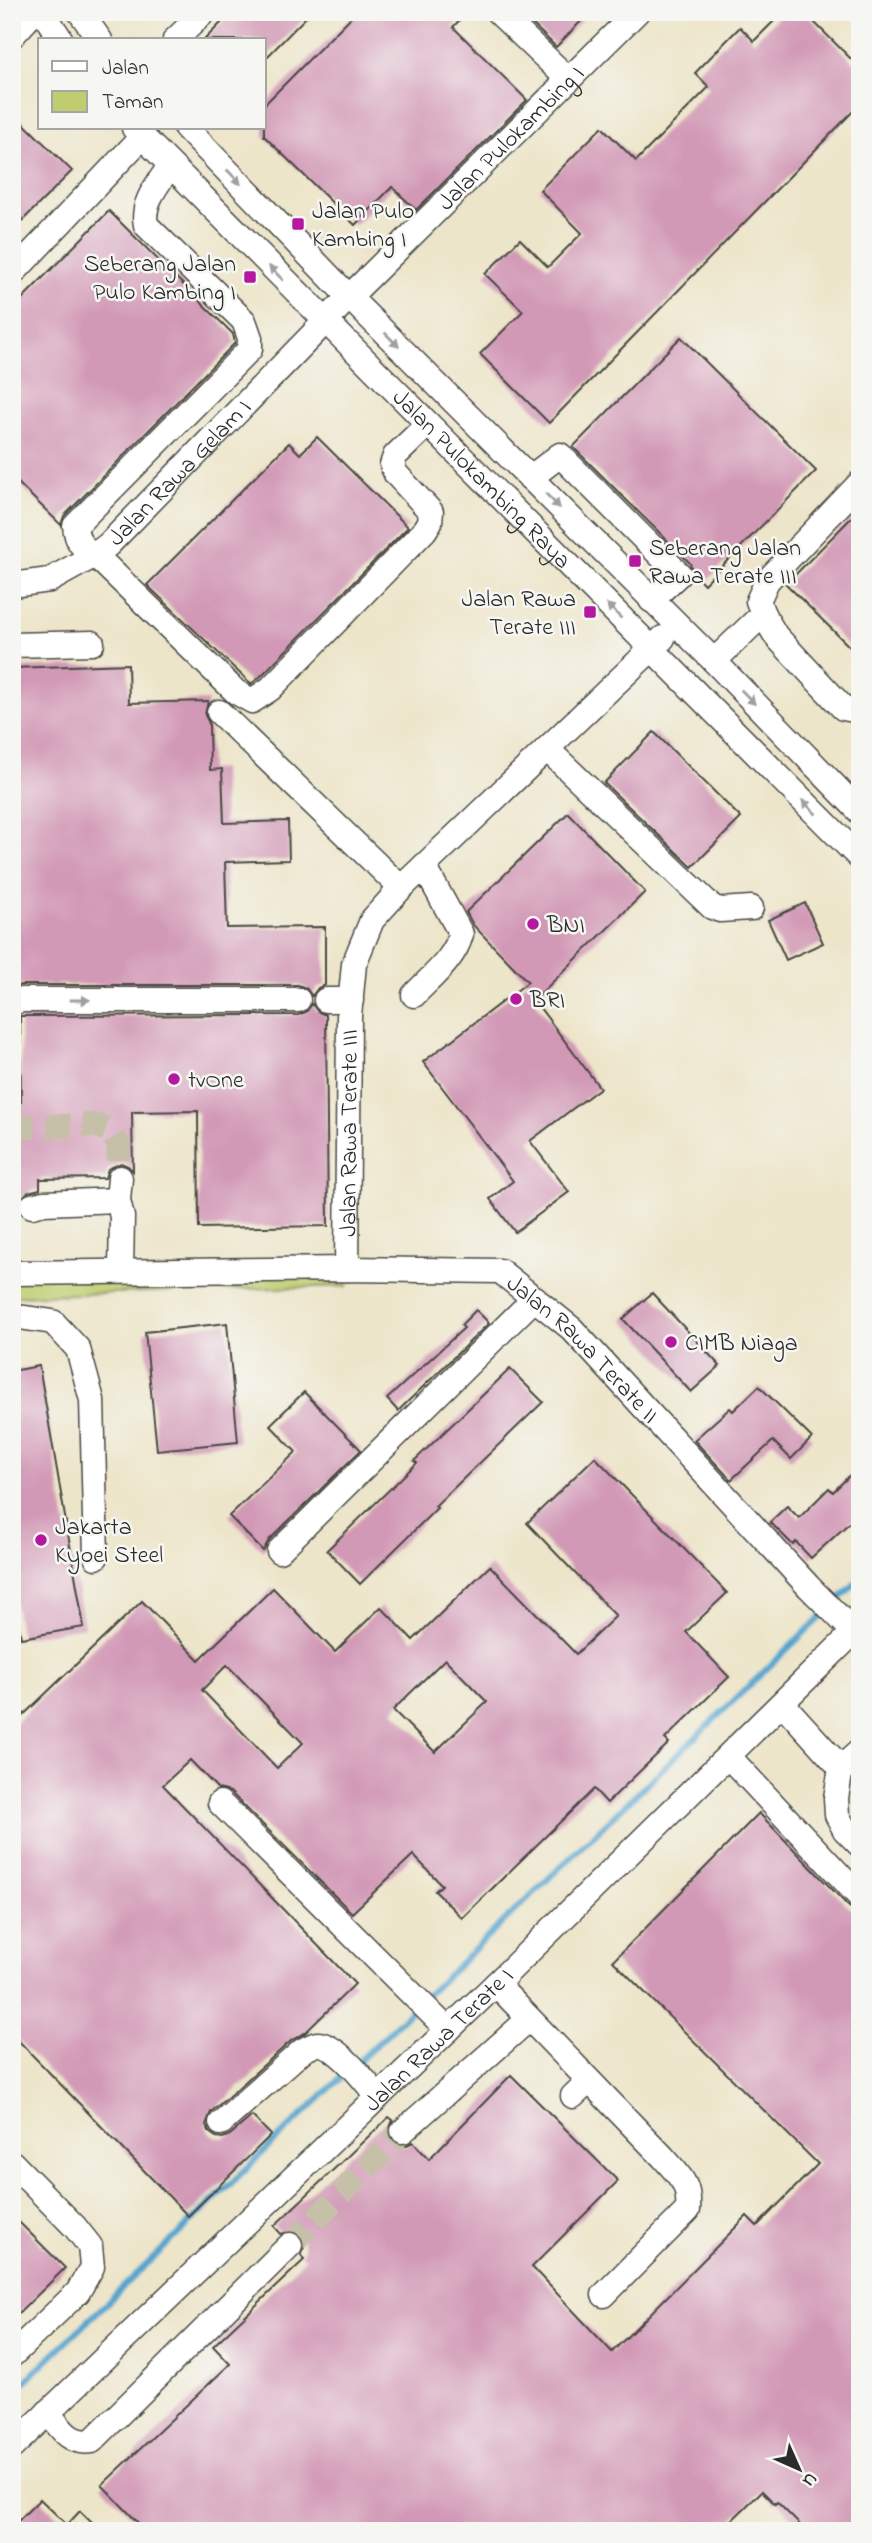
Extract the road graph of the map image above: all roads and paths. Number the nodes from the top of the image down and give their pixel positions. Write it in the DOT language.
graph roads {
  1 [pos="34,12"];
  2 [pos="43,12"];
  3 [pos="80,12"];
  4 [pos="204,12"];
  5 [pos="498,12"];
  6 [pos="636,12"];
  7 [pos="12,36"];
  8 [pos="60,38"];
  9 [pos="99,38"];
  10 [pos="178,38"];
  11 [pos="569,80"];
  12 [pos="191,130"];
  13 [pos="138,132"];
  14 [pos="170,166"];
  15 [pos="12,274"];
  16 [pos="349,297"];
  17 [pos="324,322"];
  18 [pos="428,424"];
  19 [pos="530,478"];
  20 [pos="860,483"];
  21 [pos="95,555"];
  22 [pos="12,585"];
  23 [pos="651,600"];
  24 [pos="763,614"];
  25 [pos="676,625"];
  26 [pos="92,643"];
  27 [pos="12,645"];
  28 [pos="652,650"];
  29 [pos="714,661"];
  30 [pos="860,711"];
  31 [pos="219,712"];
  32 [pos="547,749"];
  33 [pos="860,811"];
  34 [pos="859,855"];
  35 [pos="424,866"];
  36 [pos="401,888"];
  37 [pos="751,908"];
  38 [pos="414,995"];
  39 [pos="298,1000"];
  40 [pos="326,1000"];
  41 [pos="351,1000"];
  42 [pos="12,1003"];
  43 [pos="32,1206"];
  44 [pos="347,1269"];
  45 [pos="121,1272"];
  46 [pos="12,1273"];
  47 [pos="535,1298"];
  48 [pos="12,1316"];
  49 [pos="279,1551"];
  50 [pos="96,1557"];
  51 [pos="851,1625"];
  52 [pos="783,1704"];
  53 [pos="860,1751"];
  54 [pos="729,1757"];
  55 [pos="841,1768"];
  56 [pos="220,1803"];
  57 [pos="860,1845"];
  58 [pos="860,1897"];
  59 [pos="496,1984"];
  60 [pos="529,2019"];
  61 [pos="448,2030"];
  62 [pos="378,2097"];
  63 [pos="221,2123"];
  64 [pos="403,2131"];
  65 [pos="12,2163"];
  66 [pos="290,2245"];
  67 [pos="604,2295"];
  68 [pos="12,2355"];
  69 [pos="48,2413"];
  70 [pos="12,2447"];
  1 -- 7 [label="street"];
  2 -- 8 [label="street"];
  3 -- 9 [label="street"];
  4 -- 10 [label="street"];
  5 -- 11 [label="street"];
  6 -- 11 [label="street, Jalan Pulokambing I"];
  11 -- 16 [label="street, Jalan Pulokambing I"];
  12 -- 16 [label="street, Jalan Pulokambing Raya, one-way"];
  13 -- 14 [label="street, Jalan Pulokambing Raya"];
  13 -- 15 [label="street"];
  17 -- 14 [label="street, Jalan Pulokambing Raya, one-way"];
  14 -- 21 [label="street"];
  16 -- 17 [label="street, Jalan Pulokambing I"];
  16 -- 19 [label="street, Jalan Pulokambing Raya, one-way"];
  17 -- 18 [label="street, Jalan Pulokambing Raya"];
  17 -- 21 [label="street, Jalan Rawa Gelam I"];
  18 -- 21 [label="street"];
  28 -- 18 [label="street, Jalan Pulokambing Raya, one-way"];
  19 -- 23 [label="street, Jalan Pulokambing Raya, one-way"];
  19 -- 23 [label="street"];
  20 -- 24 [label="street"];
  21 -- 22 [label="street, Jalan Rawa Gelam I"];
  23 -- 25 [label="street, Jalan Pulokambing Raya"];
  24 -- 29 [label="street"];
  24 -- 30 [label="street"];
  25 -- 28 [label="street, Jalan Rawa Terate III"];
  25 -- 29 [label="street, Jalan Pulokambing Raya"];
  26 -- 27 [label="street"];
  28 -- 32 [label="street, Jalan Rawa Terate III"];
  34 -- 28 [label="street, Jalan Pulokambing Raya, one-way"];
  29 -- 33 [label="street, Jalan Pulokambing Raya, one-way"];
  31 -- 36 [label="street"];
  32 -- 35 [label="street, Jalan Rawa Terate III"];
  32 -- 37 [label="street"];
  35 -- 36 [label="street, Jalan Rawa Terate III"];
  35 -- 38 [label="street"];
  36 -- 41 [label="street, Jalan Rawa Terate III"];
  42 -- 39 [label="street, one-way"];
  40 -- 41 [label="street"];
  41 -- 44 [label="street, Jalan Rawa Terate III"];
  43 -- 45 [label="street"];
  44 -- 45 [label="street, Jalan Rawa Terate II"];
  44 -- 47 [label="street, Jalan Rawa Terate II"];
  45 -- 46 [label="street, Jalan Rawa Terate II"];
  47 -- 49 [label="street"];
  47 -- 51 [label="street, Jalan Rawa Terate II"];
  48 -- 50 [label="street"];
  51 -- 52 [label="street, Jalan Rawa Terate I"];
  52 -- 54 [label="street, Jalan Rawa Terate I"];
  52 -- 55 [label="street"];
  53 -- 55 [label="street"];
  54 -- 58 [label="street"];
  54 -- 59 [label="street, Jalan Rawa Terate I"];
  55 -- 57 [label="street"];
  56 -- 61 [label="street"];
  59 -- 60 [label="street"];
  59 -- 61 [label="street, Jalan Rawa Terate I"];
  60 -- 64 [label="street"];
  60 -- 67 [label="street"];
  61 -- 62 [label="street, Jalan Rawa Terate I"];
  62 -- 63 [label="street"];
  62 -- 69 [label="street, Jalan Rawa Terate I"];
  65 -- 68 [label="street"];
  66 -- 69 [label="street"];
  69 -- 70 [label="street, Jalan Rawa Terate I"];
}
